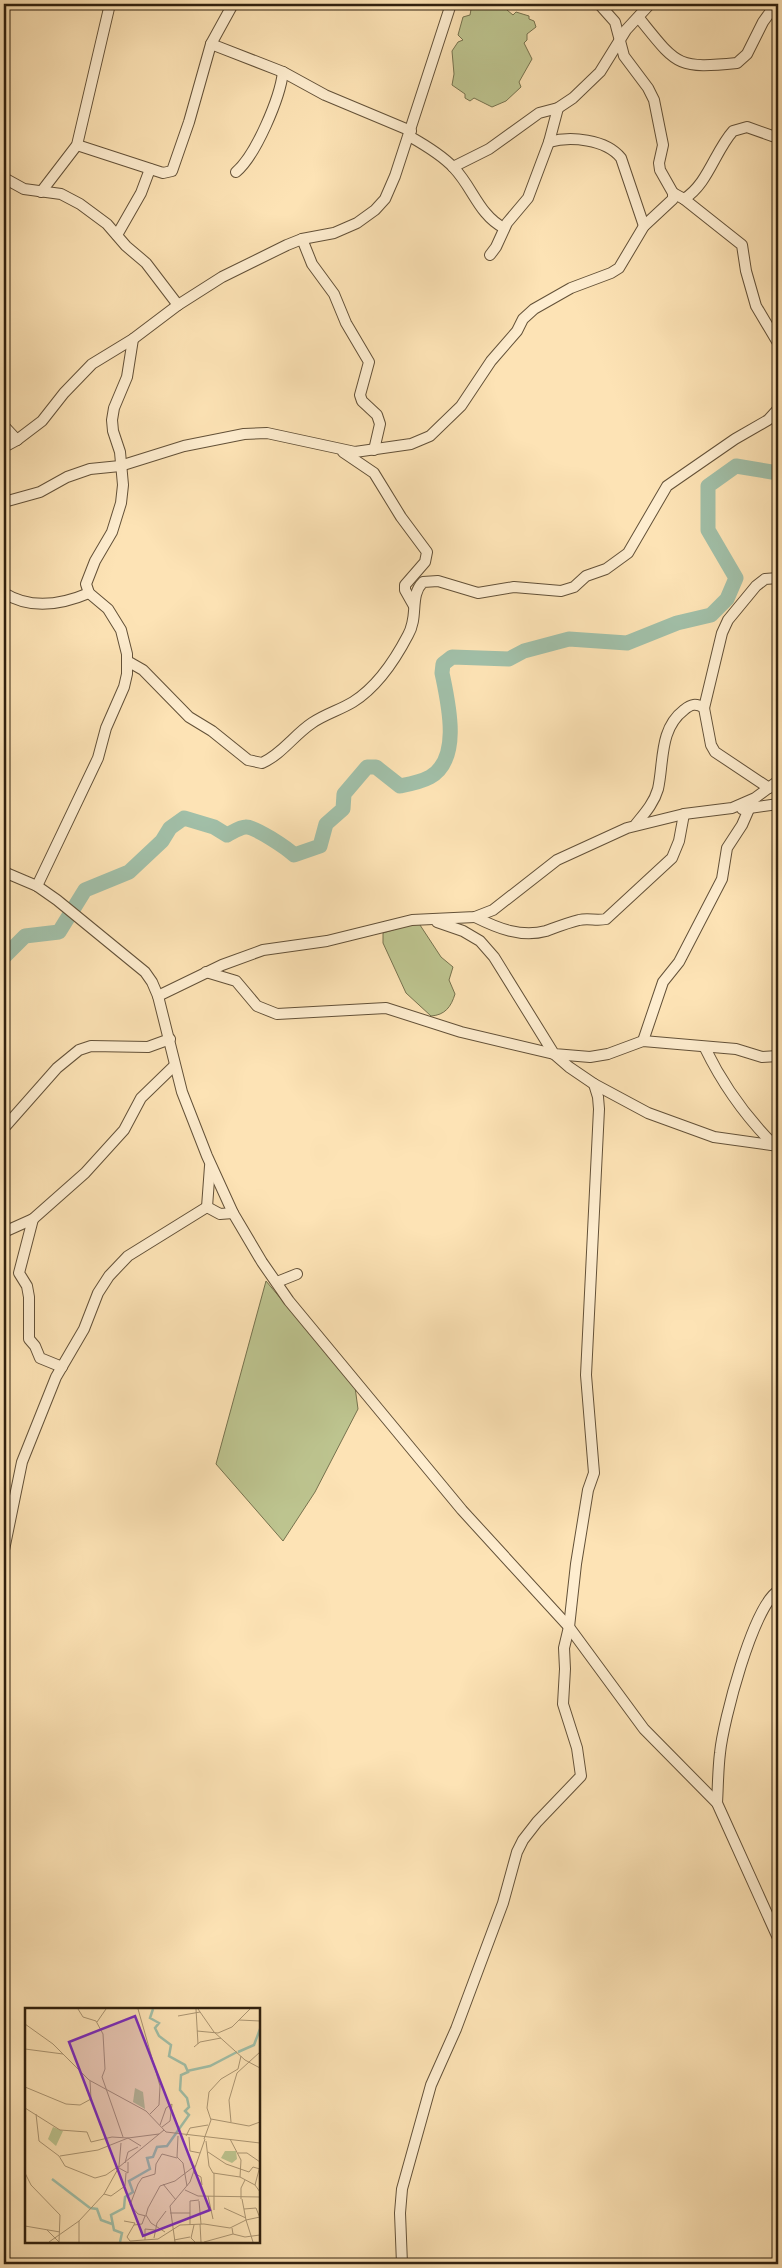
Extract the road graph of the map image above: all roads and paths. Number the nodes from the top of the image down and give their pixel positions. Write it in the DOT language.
graph roads {
  1 [pos="110,4"];
  2 [pos="233,4"];
  3 [pos="451,4"];
  4 [pos="599,4"];
  5 [pos="650,4"];
  6 [pos="776,4"];
  7 [pos="639,18"];
  8 [pos="619,43"];
  9 [pos="211,44"];
  10 [pos="283,72"];
  11 [pos="558,108"];
  12 [pos="410,133"];
  13 [pos="778,138"];
  14 [pos="548,142"];
  15 [pos="78,145"];
  16 [pos="453,167"];
  17 [pos="150,169"];
  18 [pos="236,172"];
  19 [pos="4,178"];
  20 [pos="41,192"];
  21 [pos="673,193"];
  22 [pos="684,199"];
  23 [pos="644,226"];
  24 [pos="504,228"];
  25 [pos="117,235"];
  26 [pos="302,239"];
  27 [pos="490,255"];
  28 [pos="178,305"];
  29 [pos="133,339"];
  30 [pos="778,343"];
  31 [pos="778,409"];
  32 [pos="4,426"];
  33 [pos="18,440"];
  34 [pos="4,447"];
  35 [pos="340,450"];
  36 [pos="374,450"];
  37 [pos="120,466"];
  38 [pos="4,502"];
  39 [pos="778,578"];
  40 [pos="4,593"];
  41 [pos="89,593"];
  42 [pos="415,607"];
  43 [pos="128,662"];
  44 [pos="704,708"];
  45 [pos="778,781"];
  46 [pos="769,788"];
  47 [pos="778,804"];
  48 [pos="732,808"];
  49 [pos="749,809"];
  50 [pos="684,814"];
  51 [pos="635,825"];
  52 [pos="4,872"];
  53 [pos="37,886"];
  54 [pos="475,917"];
  55 [pos="431,920"];
  56 [pos="206,972"];
  57 [pos="158,996"];
  58 [pos="170,1039"];
  59 [pos="643,1041"];
  60 [pos="705,1048"];
  61 [pos="554,1054"];
  62 [pos="778,1056"];
  63 [pos="174,1066"];
  64 [pos="594,1084"];
  65 [pos="4,1128"];
  66 [pos="776,1145"];
  67 [pos="210,1166"];
  68 [pos="207,1207"];
  69 [pos="232,1213"];
  70 [pos="33,1219"];
  71 [pos="4,1232"];
  72 [pos="297,1274"];
  73 [pos="277,1282"];
  74 [pos="62,1367"];
  75 [pos="4,1550"];
  76 [pos="778,1591"];
  77 [pos="570,1627"];
  78 [pos="717,1803"];
  79 [pos="778,1938"];
  80 [pos="402,2264"];
  1 -- 15 [label="street"];
  2 -- 9 [label="street"];
  3 -- 12 [label="street"];
  4 -- 8 [label="street"];
  5 -- 7 [label="street"];
  6 -- 7 [label="street"];
  7 -- 8 [label="street"];
  8 -- 11 [label="street"];
  8 -- 21 [label="street"];
  9 -- 10 [label="street"];
  9 -- 17 [label="street"];
  10 -- 12 [label="street"];
  10 -- 18 [label="street"];
  11 -- 14 [label="street"];
  11 -- 16 [label="street"];
  12 -- 16 [label="street"];
  12 -- 26 [label="street"];
  13 -- 22 [label="street"];
  14 -- 23 [label="street"];
  14 -- 24 [label="street"];
  15 -- 17 [label="street"];
  15 -- 20 [label="street"];
  16 -- 24 [label="street"];
  17 -- 25 [label="street"];
  19 -- 20 [label="street"];
  20 -- 25 [label="street"];
  21 -- 22 [label="street"];
  21 -- 23 [label="street"];
  22 -- 30 [label="street"];
  23 -- 36 [label="street"];
  24 -- 27 [label="street"];
  25 -- 28 [label="street"];
  26 -- 28 [label="street"];
  26 -- 36 [label="street"];
  28 -- 29 [label="street"];
  29 -- 33 [label="street"];
  29 -- 37 [label="street"];
  31 -- 42 [label="street"];
  32 -- 33 [label="street"];
  33 -- 34 [label="street"];
  35 -- 36 [label="street"];
  35 -- 37 [label="street"];
  35 -- 42 [label="street"];
  37 -- 38 [label="street"];
  37 -- 41 [label="street"];
  39 -- 44 [label="street"];
  40 -- 41 [label="street"];
  41 -- 43 [label="street"];
  42 -- 43 [label="street"];
  43 -- 53 [label="street"];
  44 -- 46 [label="street"];
  44 -- 51 [label="street"];
  45 -- 46 [label="street"];
  46 -- 48 [label="street"];
  47 -- 49 [label="street"];
  48 -- 49 [label="street"];
  48 -- 50 [label="street"];
  49 -- 59 [label="street"];
  50 -- 51 [label="street"];
  50 -- 54 [label="street"];
  51 -- 54 [label="street"];
  52 -- 53 [label="street"];
  53 -- 57 [label="street"];
  54 -- 55 [label="street"];
  55 -- 56 [label="street"];
  55 -- 61 [label="street"];
  56 -- 57 [label="street"];
  56 -- 61 [label="street"];
  57 -- 58 [label="street"];
  58 -- 63 [label="street"];
  58 -- 65 [label="street"];
  59 -- 60 [label="street"];
  59 -- 61 [label="street"];
  60 -- 62 [label="street"];
  60 -- 66 [label="street"];
  61 -- 64 [label="street"];
  63 -- 67 [label="street"];
  63 -- 70 [label="street"];
  64 -- 66 [label="street"];
  64 -- 77 [label="street"];
  67 -- 68 [label="street"];
  67 -- 69 [label="street"];
  68 -- 69 [label="street"];
  68 -- 74 [label="street"];
  69 -- 73 [label="street"];
  70 -- 71 [label="street"];
  70 -- 74 [label="street"];
  72 -- 73 [label="street"];
  73 -- 77 [label="street"];
  74 -- 75 [label="street"];
  76 -- 78 [label="street"];
  77 -- 78 [label="street"];
  77 -- 80 [label="street"];
  78 -- 79 [label="street"];
}
